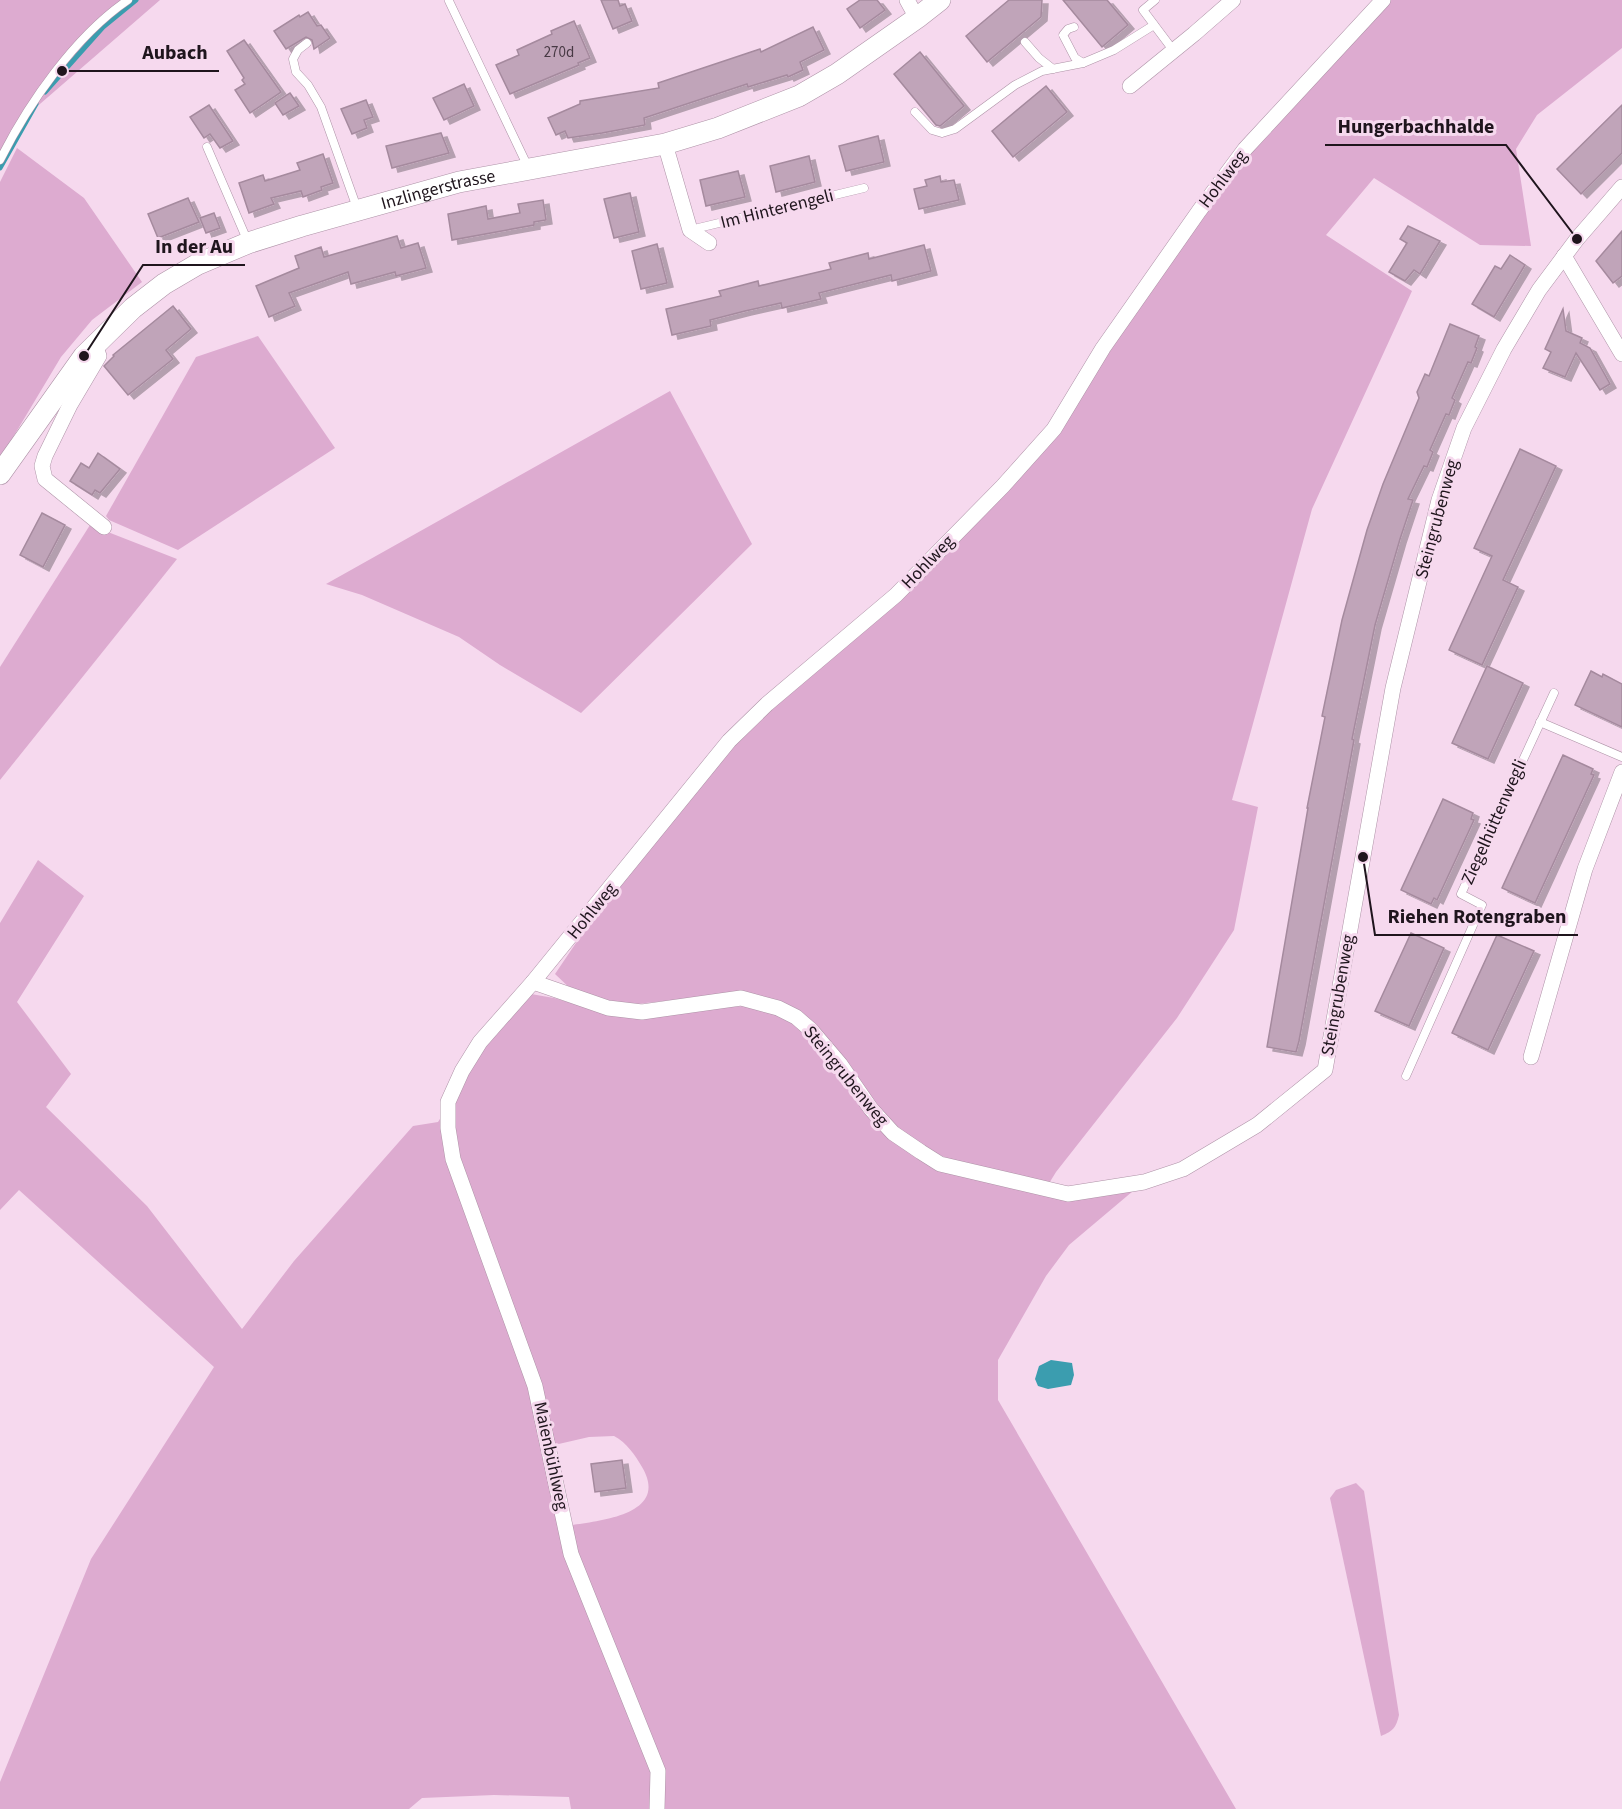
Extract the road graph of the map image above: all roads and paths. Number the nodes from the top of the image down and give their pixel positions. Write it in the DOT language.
graph roads {
  1 [pos="128,0"];
  2 [pos="907,0"];
  3 [pos="940,0"];
  4 [pos="1155,0"];
  5 [pos="1233,0"];
  6 [pos="1383,0"];
  7 [pos="449,1"];
  8 [pos="917,18"];
  9 [pos="1154,25"];
  10 [pos="1074,27"];
  11 [pos="1025,42"];
  12 [pos="307,43"];
  13 [pos="1173,50"];
  14 [pos="1083,63"];
  15 [pos="1053,69"];
  16 [pos="1130,86"];
  17 [pos="915,112"];
  18 [pos="665,144"];
  19 [pos="207,147"];
  20 [pos="0,160"];
  21 [pos="529,169"];
  22 [pos="1622,187"];
  23 [pos="864,188"];
  24 [pos="358,209"];
  25 [pos="690,230"];
  26 [pos="248,243"];
  27 [pos="709,243"];
  28 [pos="1564,256"];
  29 [pos="98,353"];
  30 [pos="1622,354"];
  31 [pos="0,474"];
  32 [pos="104,527"];
  33 [pos="1554,693"];
  34 [pos="1540,722"];
  35 [pos="1622,757"];
  36 [pos="1622,772"];
  37 [pos="533,982"];
  38 [pos="1531,1057"];
  39 [pos="1406,1076"];
  40 [pos="448,1101"];
  41 [pos="657,1809"];
  1 -- 20 [label="lane"];
  2 -- 8 [label="street"];
  3 -- 8 [label="street, Inzlingerstrasse"];
  4 -- 9 [label="lane"];
  5 -- 13 [label="street"];
  6 -- 37 [label="street, Hohlweg"];
  7 -- 21 [label="lane"];
  8 -- 18 [label="street, Inzlingerstrasse"];
  9 -- 13 [label="lane"];
  9 -- 14 [label="lane"];
  10 -- 14 [label="lane"];
  11 -- 15 [label="lane"];
  12 -- 24 [label="lane"];
  13 -- 16 [label="street"];
  14 -- 15 [label="lane"];
  15 -- 17 [label="lane"];
  18 -- 21 [label="street, Inzlingerstrasse"];
  18 -- 25 [label="street"];
  19 -- 26 [label="lane"];
  21 -- 24 [label="street, Inzlingerstrasse"];
  22 -- 28 [label="street, Steingrubenweg"];
  23 -- 25 [label="lane, Im Hinterengeli"];
  24 -- 26 [label="street, Inzlingerstrasse"];
  25 -- 27 [label="street, Im Hinterengeli"];
  26 -- 31 [label="street, Inzlingerstrasse"];
  28 -- 30 [label="street"];
  28 -- 37 [label="street, Steingrubenweg"];
  29 -- 32 [label="street"];
  33 -- 34 [label="lane, Ziegelhüttenwegli"];
  34 -- 35 [label="lane"];
  34 -- 39 [label="lane, Ziegelhüttenwegli"];
  36 -- 38 [label="street"];
  37 -- 40 [label="street, Hohlweg"];
  40 -- 41 [label="street, Maienbühlweg"];
}
